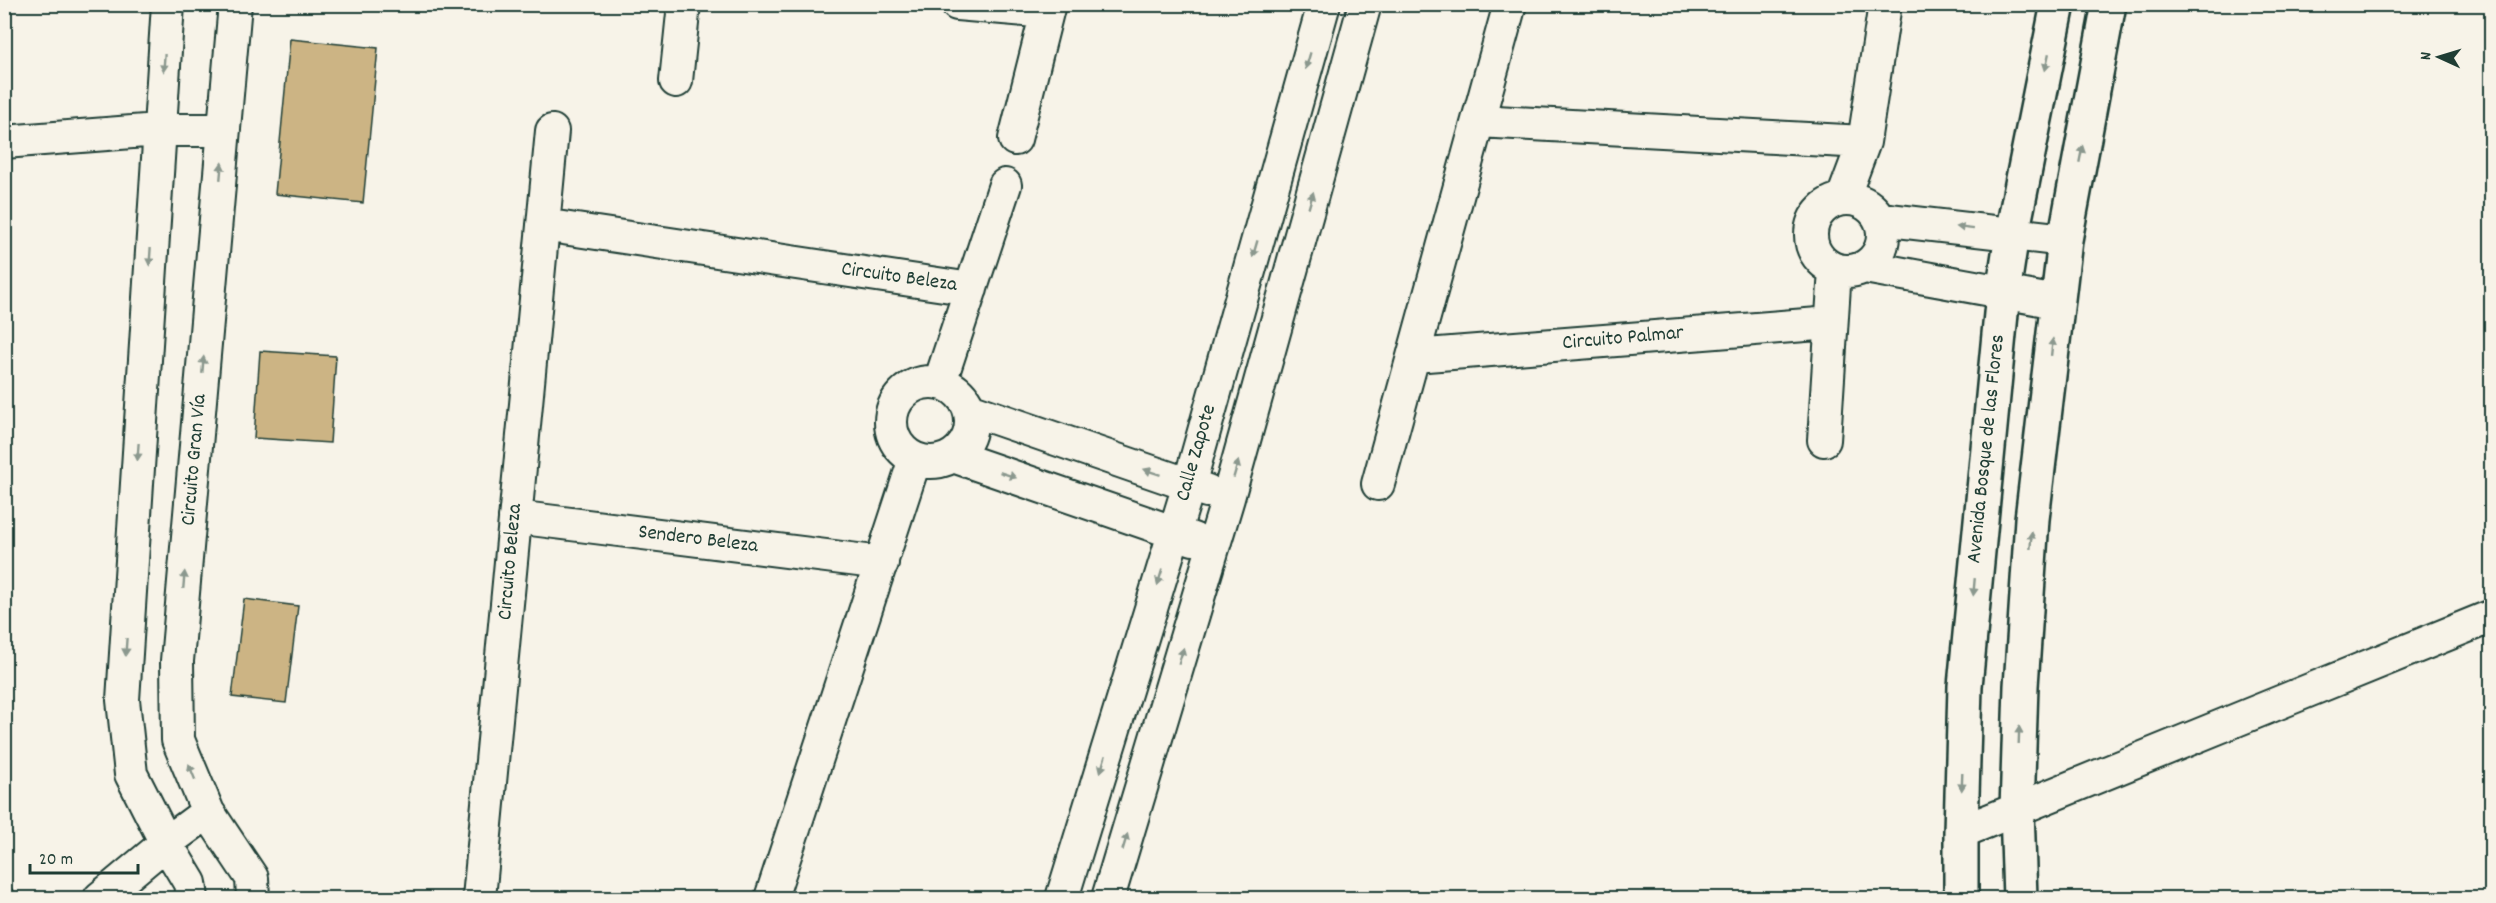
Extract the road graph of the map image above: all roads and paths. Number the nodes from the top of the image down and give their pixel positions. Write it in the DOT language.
graph roads {
  1 [pos="168,4"];
  2 [pos="235,4"];
  3 [pos="684,4"];
  4 [pos="957,4"];
  5 [pos="1324,4"];
  6 [pos="1365,4"];
  7 [pos="1510,4"];
  8 [pos="1885,4"];
  9 [pos="2058,4"];
  10 [pos="2109,4"];
  11 [pos="1048,8"];
  12 [pos="676,81"];
  13 [pos="1478,121"];
  14 [pos="158,130"];
  15 [pos="225,130"];
  16 [pos="552,131"];
  17 [pos="1015,139"];
  18 [pos="4,142"];
  19 [pos="1864,142"];
  20 [pos="1005,185"];
  21 [pos="1843,198"];
  22 [pos="1880,219"];
  23 [pos="543,225"];
  24 [pos="2012,234"];
  25 [pos="2065,240"];
  26 [pos="1850,268"];
  27 [pos="971,289"];
  28 [pos="2003,293"];
  29 [pos="2057,303"];
  30 [pos="1831,322"];
  31 [pos="1414,356"];
  32 [pos="940,382"];
  33 [pos="969,409"];
  34 [pos="1824,440"];
  35 [pos="953,456"];
  36 [pos="915,459"];
  37 [pos="1378,484"];
  38 [pos="1189,485"];
  39 [pos="1228,498"];
  40 [pos="515,518"];
  41 [pos="1174,533"];
  42 [pos="1213,546"];
  43 [pos="882,563"];
  44 [pos="2492,616"];
  45 [pos="2017,810"];
  46 [pos="208,812"];
  47 [pos="1961,832"];
  48 [pos="166,843"];
  49 [pos="100,898"];
  50 [pos="192,898"];
  51 [pos="253,898"];
  52 [pos="479,898"];
  53 [pos="771,898"];
  54 [pos="1062,898"];
  55 [pos="1108,898"];
  56 [pos="1961,898"];
  57 [pos="2020,898"];
  1 -- 14 [label="street, one-way"];
  2 -- 15 [label="street, Circuito Gran Vía"];
  3 -- 12 [label="street"];
  4 -- 11 [label="street"];
  5 -- 38 [label="street, Calle Zapote, one-way"];
  39 -- 6 [label="street, Calle Zapote, one-way"];
  7 -- 13 [label="street"];
  8 -- 19 [label="street"];
  9 -- 24 [label="street, Avenida Bosque de las Flores, one-way"];
  25 -- 10 [label="street, one-way"];
  11 -- 17 [label="street"];
  13 -- 19 [label="street"];
  13 -- 31 [label="street"];
  14 -- 15 [label="street"];
  14 -- 18 [label="street"];
  14 -- 48 [label="street, one-way"];
  46 -- 15 [label="street, Circuito Gran Vía, one-way"];
  16 -- 23 [label="street, Circuito Beleza"];
  19 -- 21 [label="street"];
  20 -- 27 [label="street, Circuito Beleza"];
  21 -- 22 [label="street"];
  21 -- 26 [label="street"];
  24 -- 22 [label="street, one-way"];
  22 -- 26 [label="street"];
  23 -- 27 [label="street, Circuito Beleza"];
  23 -- 40 [label="street, Circuito Beleza"];
  24 -- 25 [label="street"];
  24 -- 28 [label="street, Avenida Bosque de las Flores"];
  25 -- 29 [label="street"];
  26 -- 28 [label="street"];
  26 -- 30 [label="street"];
  27 -- 32 [label="street, Circuito Beleza"];
  28 -- 29 [label="street"];
  28 -- 47 [label="street, Avenida Bosque de las Flores, one-way"];
  45 -- 29 [label="street, one-way"];
  30 -- 31 [label="street, Circuito Palmar"];
  30 -- 34 [label="street"];
  31 -- 37 [label="street"];
  32 -- 33 [label="street"];
  32 -- 36 [label="street"];
  33 -- 35 [label="street"];
  38 -- 33 [label="street, one-way"];
  35 -- 36 [label="street"];
  35 -- 41 [label="street, one-way"];
  36 -- 43 [label="street"];
  38 -- 39 [label="street"];
  38 -- 41 [label="street, Calle Zapote"];
  39 -- 42 [label="street, Calle Zapote"];
  40 -- 43 [label="street, Sendero Beleza"];
  40 -- 52 [label="street, Circuito Beleza"];
  41 -- 42 [label="street"];
  41 -- 54 [label="street, Calle Zapote, one-way"];
  55 -- 42 [label="street, Calle Zapote, one-way"];
  43 -- 53 [label="street"];
  44 -- 45 [label="street"];
  45 -- 47 [label="street"];
  45 -- 57 [label="street"];
  46 -- 48 [label="street"];
  46 -- 51 [label="street, Circuito Gran Vía"];
  47 -- 56 [label="street, Avenida Bosque de las Flores"];
  48 -- 49 [label="street"];
  48 -- 50 [label="street"];
}
